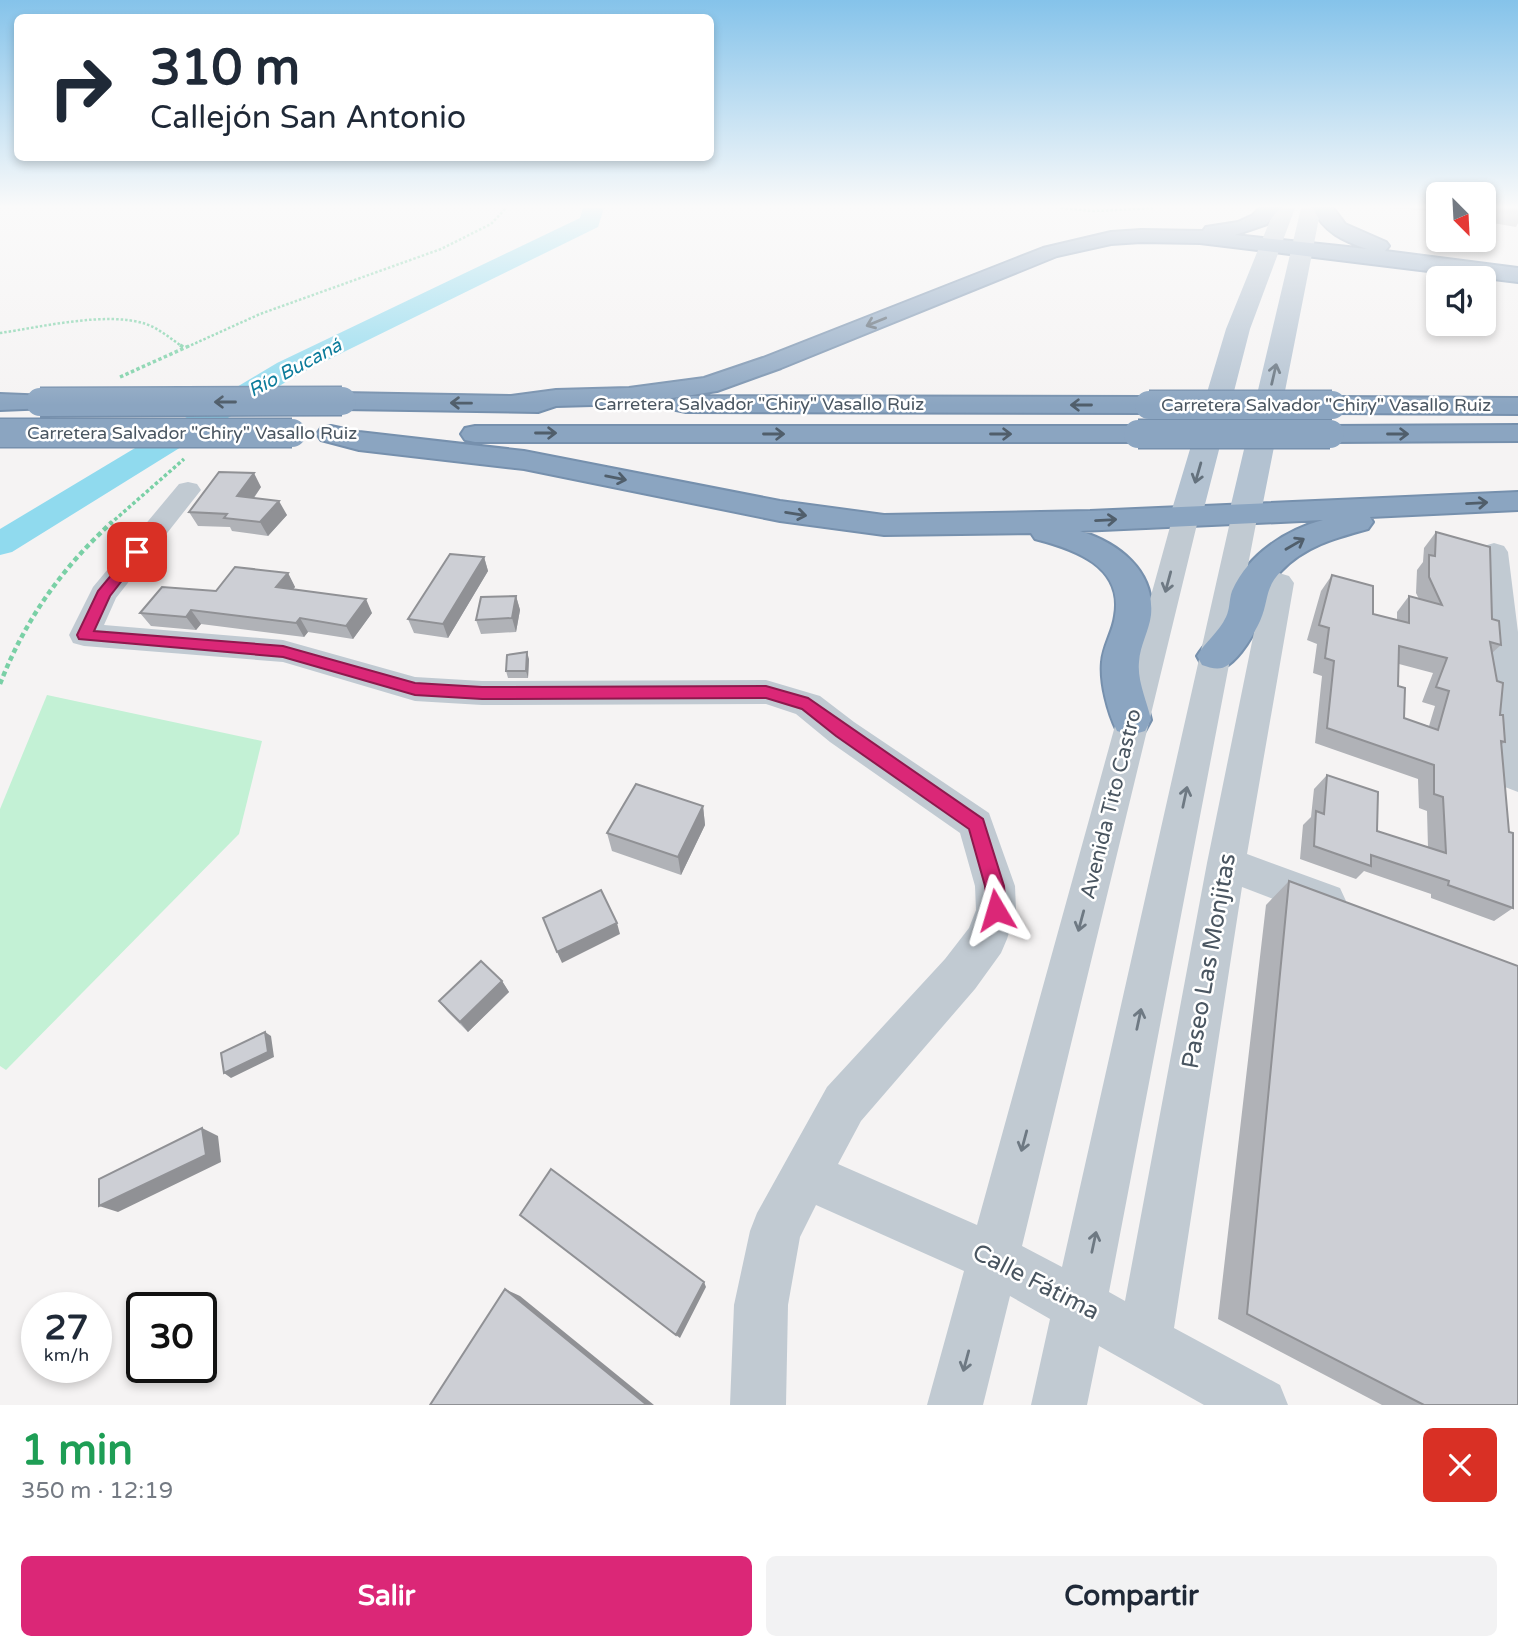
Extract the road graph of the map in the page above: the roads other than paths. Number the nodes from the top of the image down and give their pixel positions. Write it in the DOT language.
graph roads {
  1 [pos="999,274"];
  2 [pos="1260,274"];
  3 [pos="1296,274"];
  4 [pos="0,402"];
  5 [pos="513,403"];
  6 [pos="1518,406"];
  7 [pos="0,433"];
  8 [pos="1518,433"];
  9 [pos="331,434"];
  10 [pos="186,475"];
  11 [pos="1518,501"];
  12 [pos="1436,505"];
  13 [pos="1245,513"];
  14 [pos="1186,516"];
  15 [pos="1013,524"];
  16 [pos="1503,570"];
  17 [pos="1279,583"];
  18 [pos="1215,656"];
  19 [pos="1131,720"];
  20 [pos="1518,777"];
  21 [pos="1226,863"];
  22 [pos="1366,916"];
  23 [pos="805,1175"];
  24 [pos="993,1258"];
  25 [pos="1080,1304"];
  26 [pos="1144,1340"];
  27 [pos="758,1405"];
  28 [pos="955,1405"];
  29 [pos="1059,1405"];
  30 [pos="1259,1405"];
  1 -- 5 [label="highway, one-way"];
  2 -- 14 [label="main road, Avenida Tito Castro, one-way"];
  13 -- 3 [label="main road, one-way"];
  5 -- 4 [label="highway, Carretera Salvador \"Chiry\" Vasallo Ruiz, one-way, bridge"];
  6 -- 5 [label="highway, Carretera Salvador \"Chiry\" Vasallo Ruiz, one-way, bridge"];
  7 -- 9 [label="highway, Carretera Salvador \"Chiry\" Vasallo Ruiz, bridge"];
  9 -- 8 [label="highway, Carretera Salvador \"Chiry\" Vasallo Ruiz, one-way, bridge"];
  9 -- 15 [label="highway, one-way"];
  10 -- 23 [label="street"];
  12 -- 11 [label="highway, one-way"];
  12 -- 13 [label="highway"];
  18 -- 12 [label="highway, one-way"];
  13 -- 14 [label="highway"];
  13 -- 18 [label="street"];
  15 -- 14 [label="highway, one-way"];
  14 -- 19 [label="street, Avenida Tito Castro, one-way"];
  15 -- 19 [label="highway"];
  16 -- 20 [label="street"];
  17 -- 21 [label="street, Paseo Las Monjitas"];
  25 -- 18 [label="street, one-way"];
  19 -- 24 [label="street, Avenida Tito Castro, one-way"];
  21 -- 22 [label="street"];
  21 -- 26 [label="street, Paseo Las Monjitas"];
  23 -- 24 [label="street, Calle Fátima"];
  23 -- 27 [label="street"];
  24 -- 25 [label="street, Calle Fátima"];
  24 -- 28 [label="street, Avenida Tito Castro, one-way"];
  25 -- 26 [label="street, Calle Fátima"];
  25 -- 29 [label="street"];
  26 -- 30 [label="street, Calle Fátima"];
}
